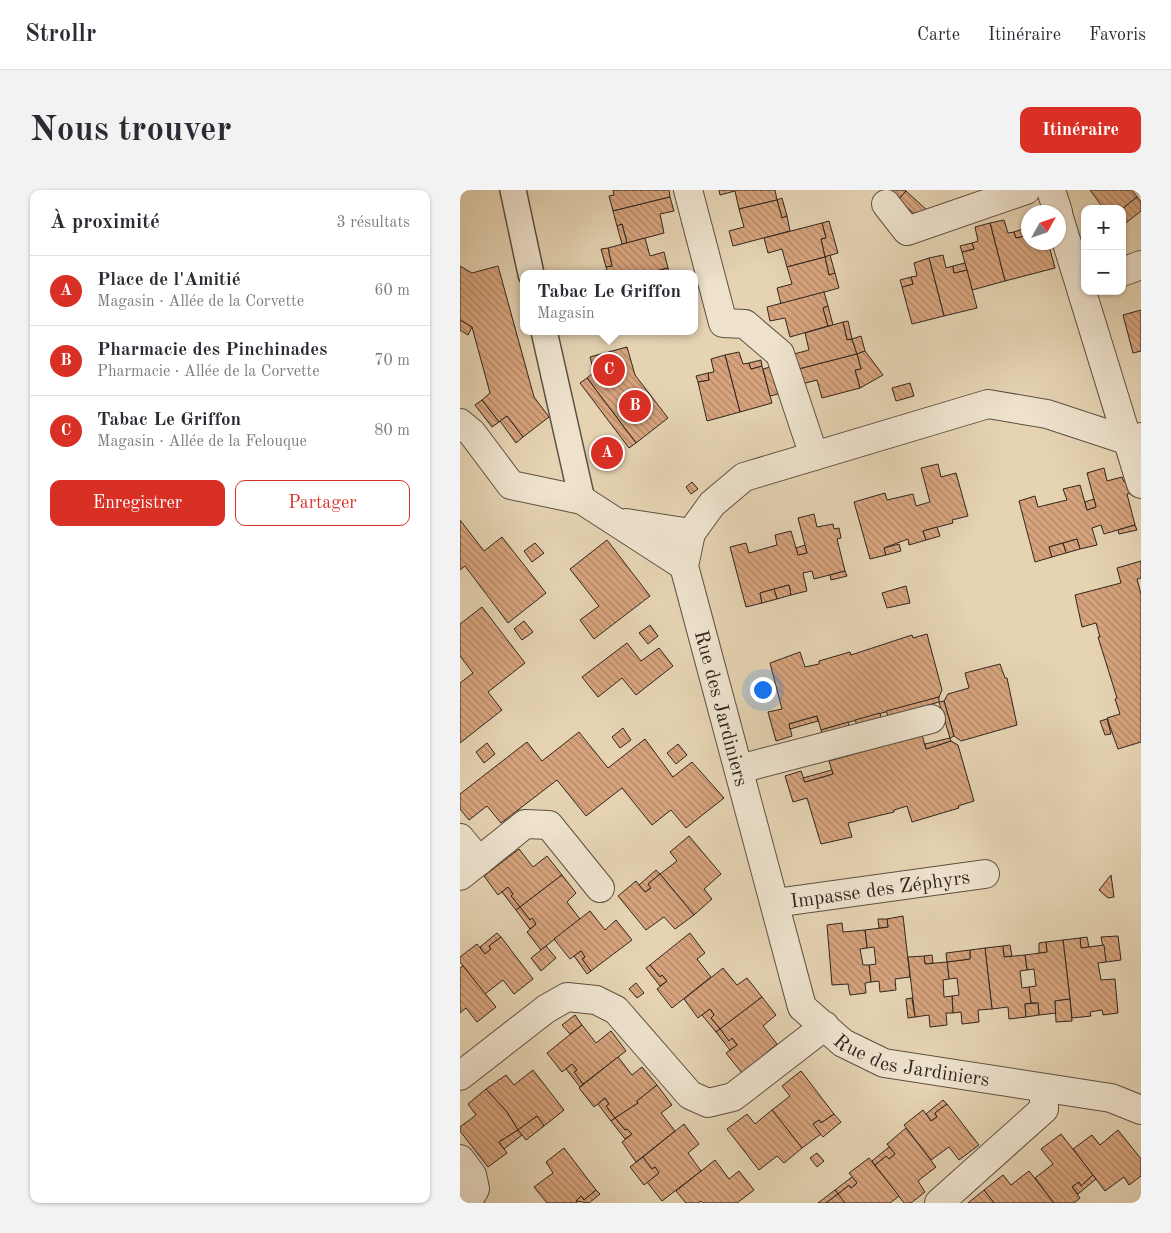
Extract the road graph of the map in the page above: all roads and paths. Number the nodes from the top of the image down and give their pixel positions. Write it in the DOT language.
graph roads {
  1 [pos="513,190"];
  2 [pos="688,190"];
  3 [pos="1026,190"];
  4 [pos="1051,190"];
  5 [pos="886,204"];
  6 [pos="1056,205"];
  7 [pos="1066,236"];
  8 [pos="1141,266"];
  9 [pos="530,270"];
  10 [pos="1126,271"];
  11 [pos="1081,280"];
  12 [pos="1086,295"];
  13 [pos="545,335"];
  14 [pos="460,423"];
  15 [pos="1135,439"];
  16 [pos="814,456"];
  17 [pos="1141,484"];
  18 [pos="582,500"];
  19 [pos="617,521"];
  20 [pos="691,533"];
  21 [pos="684,566"];
  22 [pos="931,719"];
  23 [pos="739,769"];
  24 [pos="460,838"];
  25 [pos="470,868"];
  26 [pos="985,874"];
  27 [pos="600,888"];
  28 [pos="774,903"];
  29 [pos="825,1026"];
  30 [pos="460,1076"];
  31 [pos="1044,1088"];
  32 [pos="1141,1110"];
  33 [pos="460,1159"];
  34 [pos="467,1203"];
  35 [pos="939,1203"];
  1 -- 9 [label="street"];
  2 -- 16 [label="street"];
  3 -- 5 [label="street"];
  4 -- 6 [label="street"];
  7 -- 11 [label="street"];
  8 -- 10 [label="street"];
  12 -- 15 [label="street"];
  13 -- 18 [label="street"];
  14 -- 18 [label="street"];
  15 -- 16 [label="street, Rue des Jardiniers"];
  15 -- 17 [label="street"];
  16 -- 20 [label="street, Rue des Jardiniers"];
  18 -- 19 [label="street"];
  19 -- 20 [label="street"];
  19 -- 21 [label="street"];
  20 -- 21 [label="street, Rue des Jardiniers"];
  21 -- 23 [label="street, Rue des Jardiniers"];
  22 -- 23 [label="street"];
  23 -- 28 [label="street, Rue des Jardiniers"];
  24 -- 25 [label="street"];
  25 -- 27 [label="street"];
  26 -- 28 [label="street, Impasse des Zéphyrs"];
  28 -- 29 [label="street, Rue des Jardiniers"];
  29 -- 30 [label="street"];
  29 -- 31 [label="street, Rue des Jardiniers"];
  31 -- 32 [label="street, Rue des Jardiniers"];
  31 -- 35 [label="street"];
  33 -- 34 [label="street"];
}
